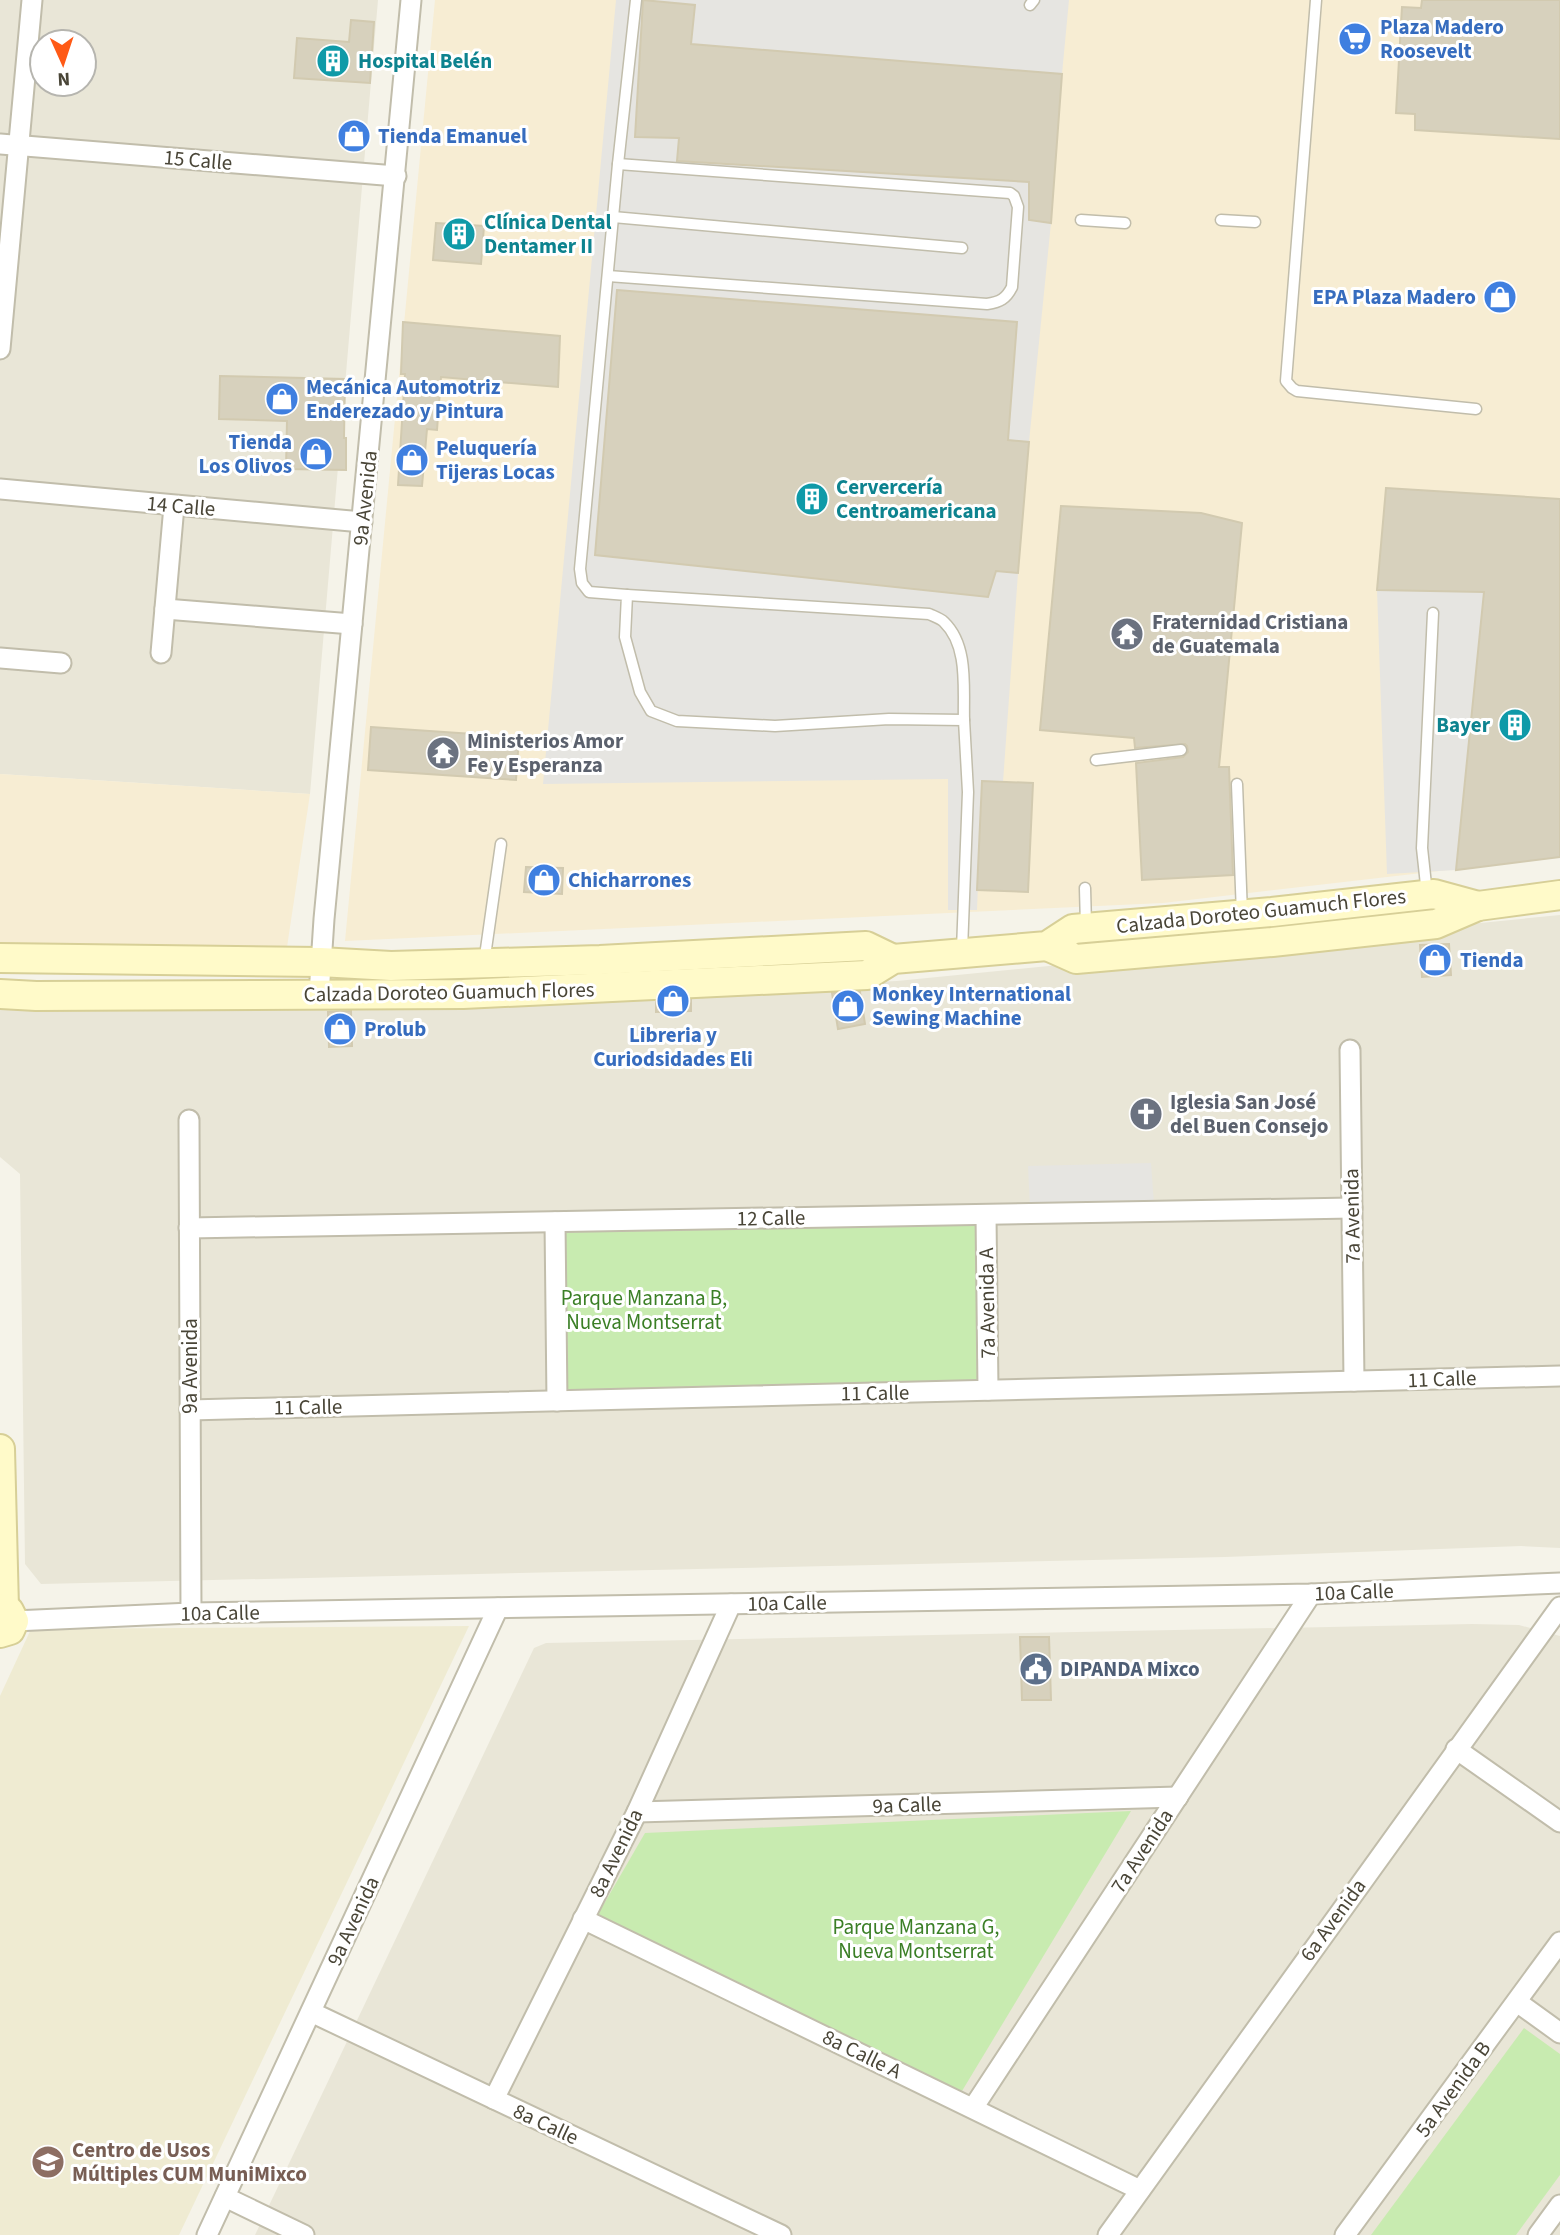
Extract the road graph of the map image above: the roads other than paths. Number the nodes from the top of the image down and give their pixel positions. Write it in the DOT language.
graph roads {
  1 [pos="32,0"];
  2 [pos="411,0"];
  3 [pos="636,0"];
  4 [pos="1316,0"];
  5 [pos="10,144"];
  6 [pos="618,164"];
  7 [pos="396,176"];
  8 [pos="613,217"];
  9 [pos="1221,219"];
  10 [pos="1081,220"];
  11 [pos="1255,222"];
  12 [pos="1125,223"];
  13 [pos="962,248"];
  14 [pos="608,276"];
  15 [pos="0,349"];
  16 [pos="1476,409"];
  17 [pos="0,489"];
  18 [pos="174,506"];
  19 [pos="362,522"];
  20 [pos="627,595"];
  21 [pos="165,609"];
  22 [pos="1433,613"];
  23 [pos="352,624"];
  24 [pos="161,653"];
  25 [pos="0,658"];
  26 [pos="61,663"];
  27 [pos="964,720"];
  28 [pos="1181,750"];
  29 [pos="1096,760"];
  30 [pos="1237,784"];
  31 [pos="501,844"];
  32 [pos="1085,888"];
  33 [pos="1427,895"];
  34 [pos="1560,895"];
  35 [pos="1478,906"];
  36 [pos="1242,914"];
  37 [pos="1086,928"];
  38 [pos="1047,946"];
  39 [pos="962,954"];
  40 [pos="0,958"];
  41 [pos="893,960"];
  42 [pos="320,962"];
  43 [pos="484,963"];
  44 [pos="0,994"];
  45 [pos="319,995"];
  46 [pos="1350,1051"];
  47 [pos="189,1120"];
  48 [pos="1352,1208"];
  49 [pos="986,1215"];
  50 [pos="555,1222"];
  51 [pos="189,1228"];
  52 [pos="1560,1376"];
  53 [pos="1354,1381"];
  54 [pos="988,1390"];
  55 [pos="557,1401"];
  56 [pos="190,1410"];
  57 [pos="0,1449"];
  58 [pos="1560,1583"];
  59 [pos="1311,1594"];
  60 [pos="731,1604"];
  61 [pos="1560,1607"];
  62 [pos="498,1608"];
  63 [pos="191,1613"];
  64 [pos="4,1624"];
  65 [pos="1456,1749"];
  66 [pos="1178,1797"];
  67 [pos="637,1812"];
  68 [pos="1560,1822"];
  69 [pos="583,1919"];
  70 [pos="1560,1942"];
  71 [pos="1517,2002"];
  72 [pos="311,2012"];
  73 [pos="1560,2033"];
  74 [pos="494,2099"];
  75 [pos="973,2108"];
  76 [pos="1140,2190"];
  77 [pos="225,2197"];
  78 [pos="1560,2206"];
  79 [pos="207,2235"];
  80 [pos="304,2235"];
  81 [pos="781,2235"];
  82 [pos="1108,2235"];
  83 [pos="1345,2235"];
  84 [pos="1538,2235"];
  1 -- 5 [label="street"];
  2 -- 7 [label="street, 9a Avenida"];
  3 -- 6 [label="lane"];
  4 -- 16 [label="lane"];
  5 -- 7 [label="street, 15 Calle"];
  5 -- 15 [label="street"];
  6 -- 8 [label="lane"];
  6 -- 14 [label="lane"];
  7 -- 19 [label="street, 9a Avenida"];
  8 -- 13 [label="lane"];
  8 -- 14 [label="lane"];
  9 -- 11 [label="lane"];
  10 -- 12 [label="lane"];
  14 -- 20 [label="lane"];
  17 -- 18 [label="street, 14 Calle"];
  18 -- 19 [label="street, 14 Calle"];
  18 -- 21 [label="street"];
  19 -- 23 [label="street, 9a Avenida"];
  20 -- 27 [label="lane"];
  20 -- 27 [label="lane"];
  21 -- 23 [label="street"];
  21 -- 24 [label="street"];
  22 -- 33 [label="lane"];
  23 -- 42 [label="street, 9a Avenida"];
  25 -- 26 [label="street"];
  27 -- 39 [label="lane"];
  28 -- 29 [label="lane"];
  30 -- 36 [label="lane"];
  31 -- 43 [label="lane"];
  32 -- 37 [label="lane"];
  33 -- 35 [label="main road, Calzada Doroteo Guamuch Flores"];
  33 -- 36 [label="main road, Calzada Doroteo Guamuch Flores"];
  34 -- 35 [label="main road, Calzada Doroteo Guamuch Flores"];
  35 -- 38 [label="main road, Calzada Doroteo Guamuch Flores"];
  36 -- 37 [label="main road, Calzada Doroteo Guamuch Flores"];
  37 -- 38 [label="main road, Calzada Doroteo Guamuch Flores"];
  38 -- 39 [label="main road, Calzada Doroteo Guamuch Flores"];
  39 -- 41 [label="main road, Calzada Doroteo Guamuch Flores"];
  40 -- 42 [label="main road, Calzada Doroteo Guamuch Flores"];
  41 -- 43 [label="main road, Calzada Doroteo Guamuch Flores"];
  41 -- 45 [label="main road, Calzada Doroteo Guamuch Flores"];
  42 -- 43 [label="main road, Calzada Doroteo Guamuch Flores"];
  42 -- 45 [label="street, 9a Avenida"];
  44 -- 45 [label="main road, Calzada Doroteo Guamuch Flores"];
  46 -- 48 [label="street, 7a Avenida"];
  47 -- 51 [label="street, 9a Avenida"];
  48 -- 49 [label="street, 12 Calle"];
  48 -- 53 [label="street, 7a Avenida"];
  49 -- 50 [label="street, 12 Calle"];
  49 -- 54 [label="street, 7a Avenida A"];
  50 -- 51 [label="street, 12 Calle"];
  50 -- 55 [label="street"];
  51 -- 56 [label="street, 9a Avenida"];
  52 -- 53 [label="street, 11 Calle"];
  53 -- 54 [label="street, 11 Calle"];
  54 -- 55 [label="street, 11 Calle"];
  55 -- 56 [label="street, 11 Calle"];
  56 -- 63 [label="street, 9a Avenida"];
  57 -- 64 [label="main road"];
  58 -- 59 [label="street, 10a Calle"];
  59 -- 60 [label="street, 10a Calle"];
  59 -- 66 [label="street, 7a Avenida"];
  60 -- 62 [label="street, 10a Calle"];
  60 -- 67 [label="street, 8a Avenida"];
  61 -- 65 [label="street, 6a Avenida"];
  62 -- 63 [label="street, 10a Calle"];
  62 -- 72 [label="street, 9a Avenida"];
  63 -- 64 [label="street, 10a Calle"];
  65 -- 68 [label="street"];
  65 -- 76 [label="street, 6a Avenida"];
  66 -- 67 [label="street, 9a Calle"];
  66 -- 75 [label="street, 7a Avenida"];
  67 -- 69 [label="street, 8a Avenida"];
  69 -- 74 [label="street, 8a Avenida"];
  69 -- 75 [label="street, 8a Calle A"];
  70 -- 71 [label="street, 5a Avenida B"];
  71 -- 73 [label="street"];
  71 -- 83 [label="street, 5a Avenida B"];
  72 -- 74 [label="street, 8a Calle"];
  72 -- 77 [label="street, 9a Avenida"];
  74 -- 81 [label="street, 8a Calle"];
  75 -- 76 [label="street, 8a Calle A"];
  76 -- 82 [label="street, 6a Avenida"];
  77 -- 79 [label="street, 9a Avenida"];
  77 -- 80 [label="street"];
  78 -- 84 [label="street"];
}
